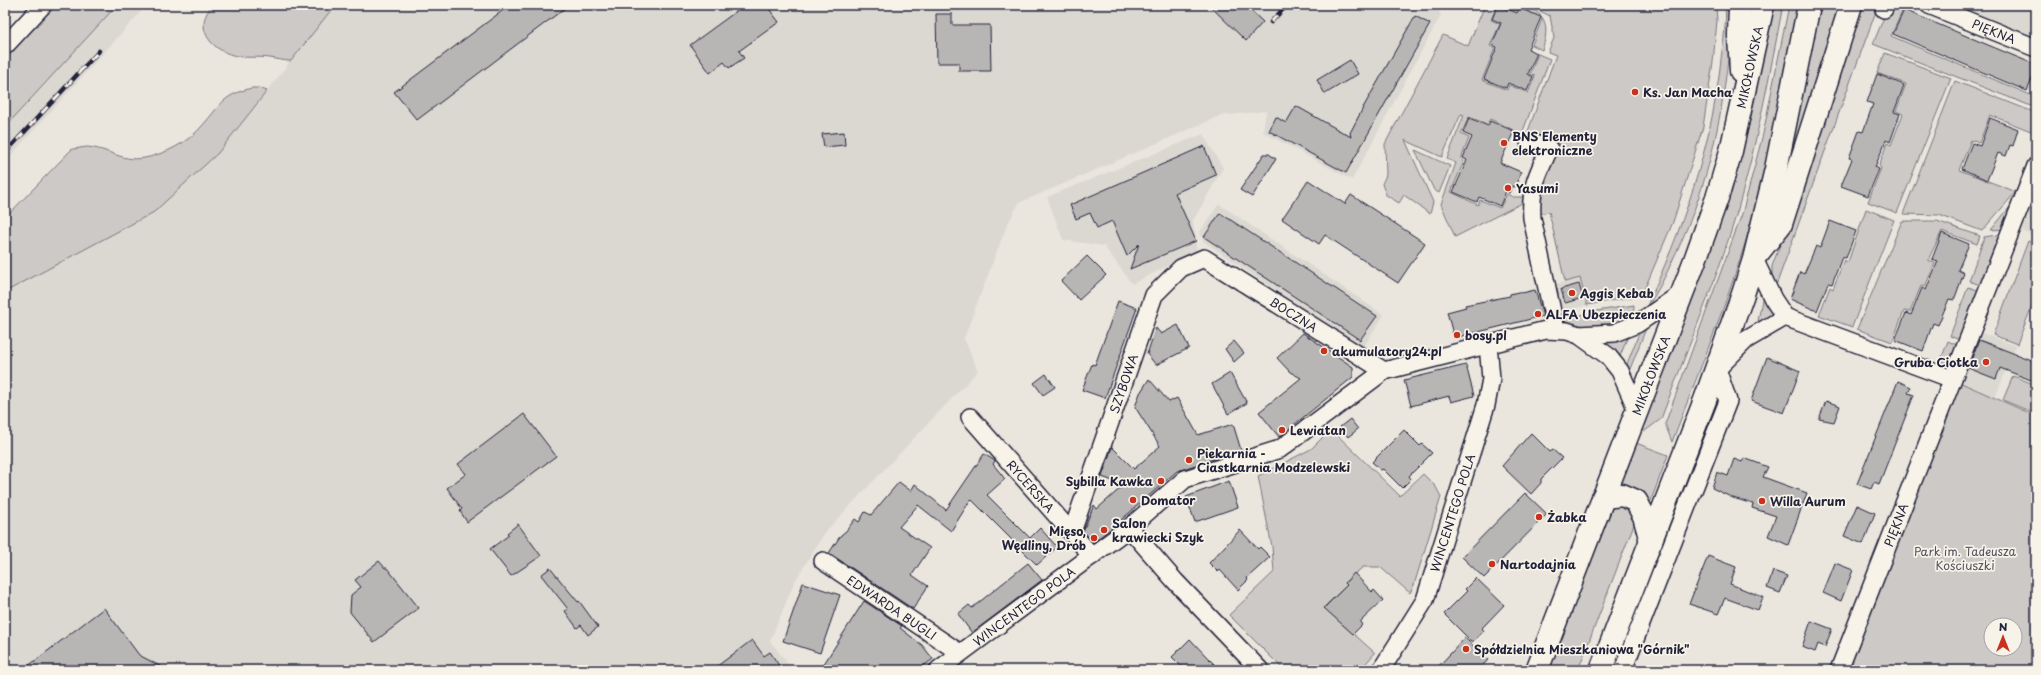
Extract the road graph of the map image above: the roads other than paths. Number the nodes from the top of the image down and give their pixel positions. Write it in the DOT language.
graph roads {
  1 [pos="43,5"];
  2 [pos="1740,5"];
  3 [pos="1762,5"];
  4 [pos="1809,5"];
  5 [pos="1851,5"];
  6 [pos="1929,5"];
  7 [pos="5,46"];
  8 [pos="2036,48"];
  9 [pos="1742,104"];
  10 [pos="1529,142"];
  11 [pos="2036,166"];
  12 [pos="1204,258"];
  13 [pos="1754,259"];
  14 [pos="1682,293"];
  15 [pos="1786,317"];
  16 [pos="1556,330"];
  17 [pos="1579,335"];
  18 [pos="1488,344"];
  19 [pos="1716,369"];
  20 [pos="1384,372"];
  21 [pos="1952,379"];
  22 [pos="1637,410"];
  23 [pos="970,417"];
  24 [pos="1603,497"];
  25 [pos="1129,528"];
  26 [pos="1072,532"];
  27 [pos="1651,541"];
  28 [pos="1092,556"];
  29 [pos="823,562"];
  30 [pos="960,654"];
  31 [pos="938,670"];
  32 [pos="1260,670"];
  33 [pos="1381,670"];
  34 [pos="1537,670"];
  35 [pos="1601,670"];
  36 [pos="1623,670"];
  37 [pos="1839,670"];
  1 -- 7 [label="street"];
  2 -- 9 [label="main road"];
  3 -- 9 [label="main road, MIKOŁOWSKA"];
  4 -- 13 [label="main road"];
  5 -- 13 [label="main road"];
  6 -- 8 [label="street, PIĘKNA"];
  9 -- 14 [label="main road, MIKOŁOWSKA"];
  10 -- 16 [label="street"];
  11 -- 21 [label="street, PIĘKNA"];
  12 -- 20 [label="street, BOCZNA"];
  12 -- 26 [label="street, SZYBOWA"];
  13 -- 15 [label="street"];
  13 -- 19 [label="main road"];
  14 -- 17 [label="street, WINCENTEGO POLA"];
  14 -- 22 [label="main road, MIKOŁOWSKA"];
  15 -- 19 [label="street"];
  15 -- 21 [label="street"];
  16 -- 17 [label="street, WINCENTEGO POLA"];
  16 -- 18 [label="street, WINCENTEGO POLA"];
  17 -- 22 [label="street, WINCENTEGO POLA"];
  18 -- 20 [label="street, WINCENTEGO POLA"];
  18 -- 33 [label="street, WINCENTEGO POLA"];
  19 -- 27 [label="main road"];
  19 -- 36 [label="street"];
  20 -- 25 [label="street, WINCENTEGO POLA"];
  21 -- 37 [label="street, PIĘKNA"];
  22 -- 24 [label="main road, MIKOŁOWSKA"];
  23 -- 26 [label="street, RYCERSKA"];
  24 -- 27 [label="main road"];
  24 -- 34 [label="main road, MIKOŁOWSKA"];
  25 -- 28 [label="street, WINCENTEGO POLA"];
  25 -- 32 [label="street"];
  26 -- 28 [label="street, RYCERSKA"];
  27 -- 35 [label="main road"];
  28 -- 30 [label="street, WINCENTEGO POLA"];
  29 -- 30 [label="street, EDWARDA BUGLI"];
  30 -- 31 [label="street, WINCENTEGO POLA"];
}
